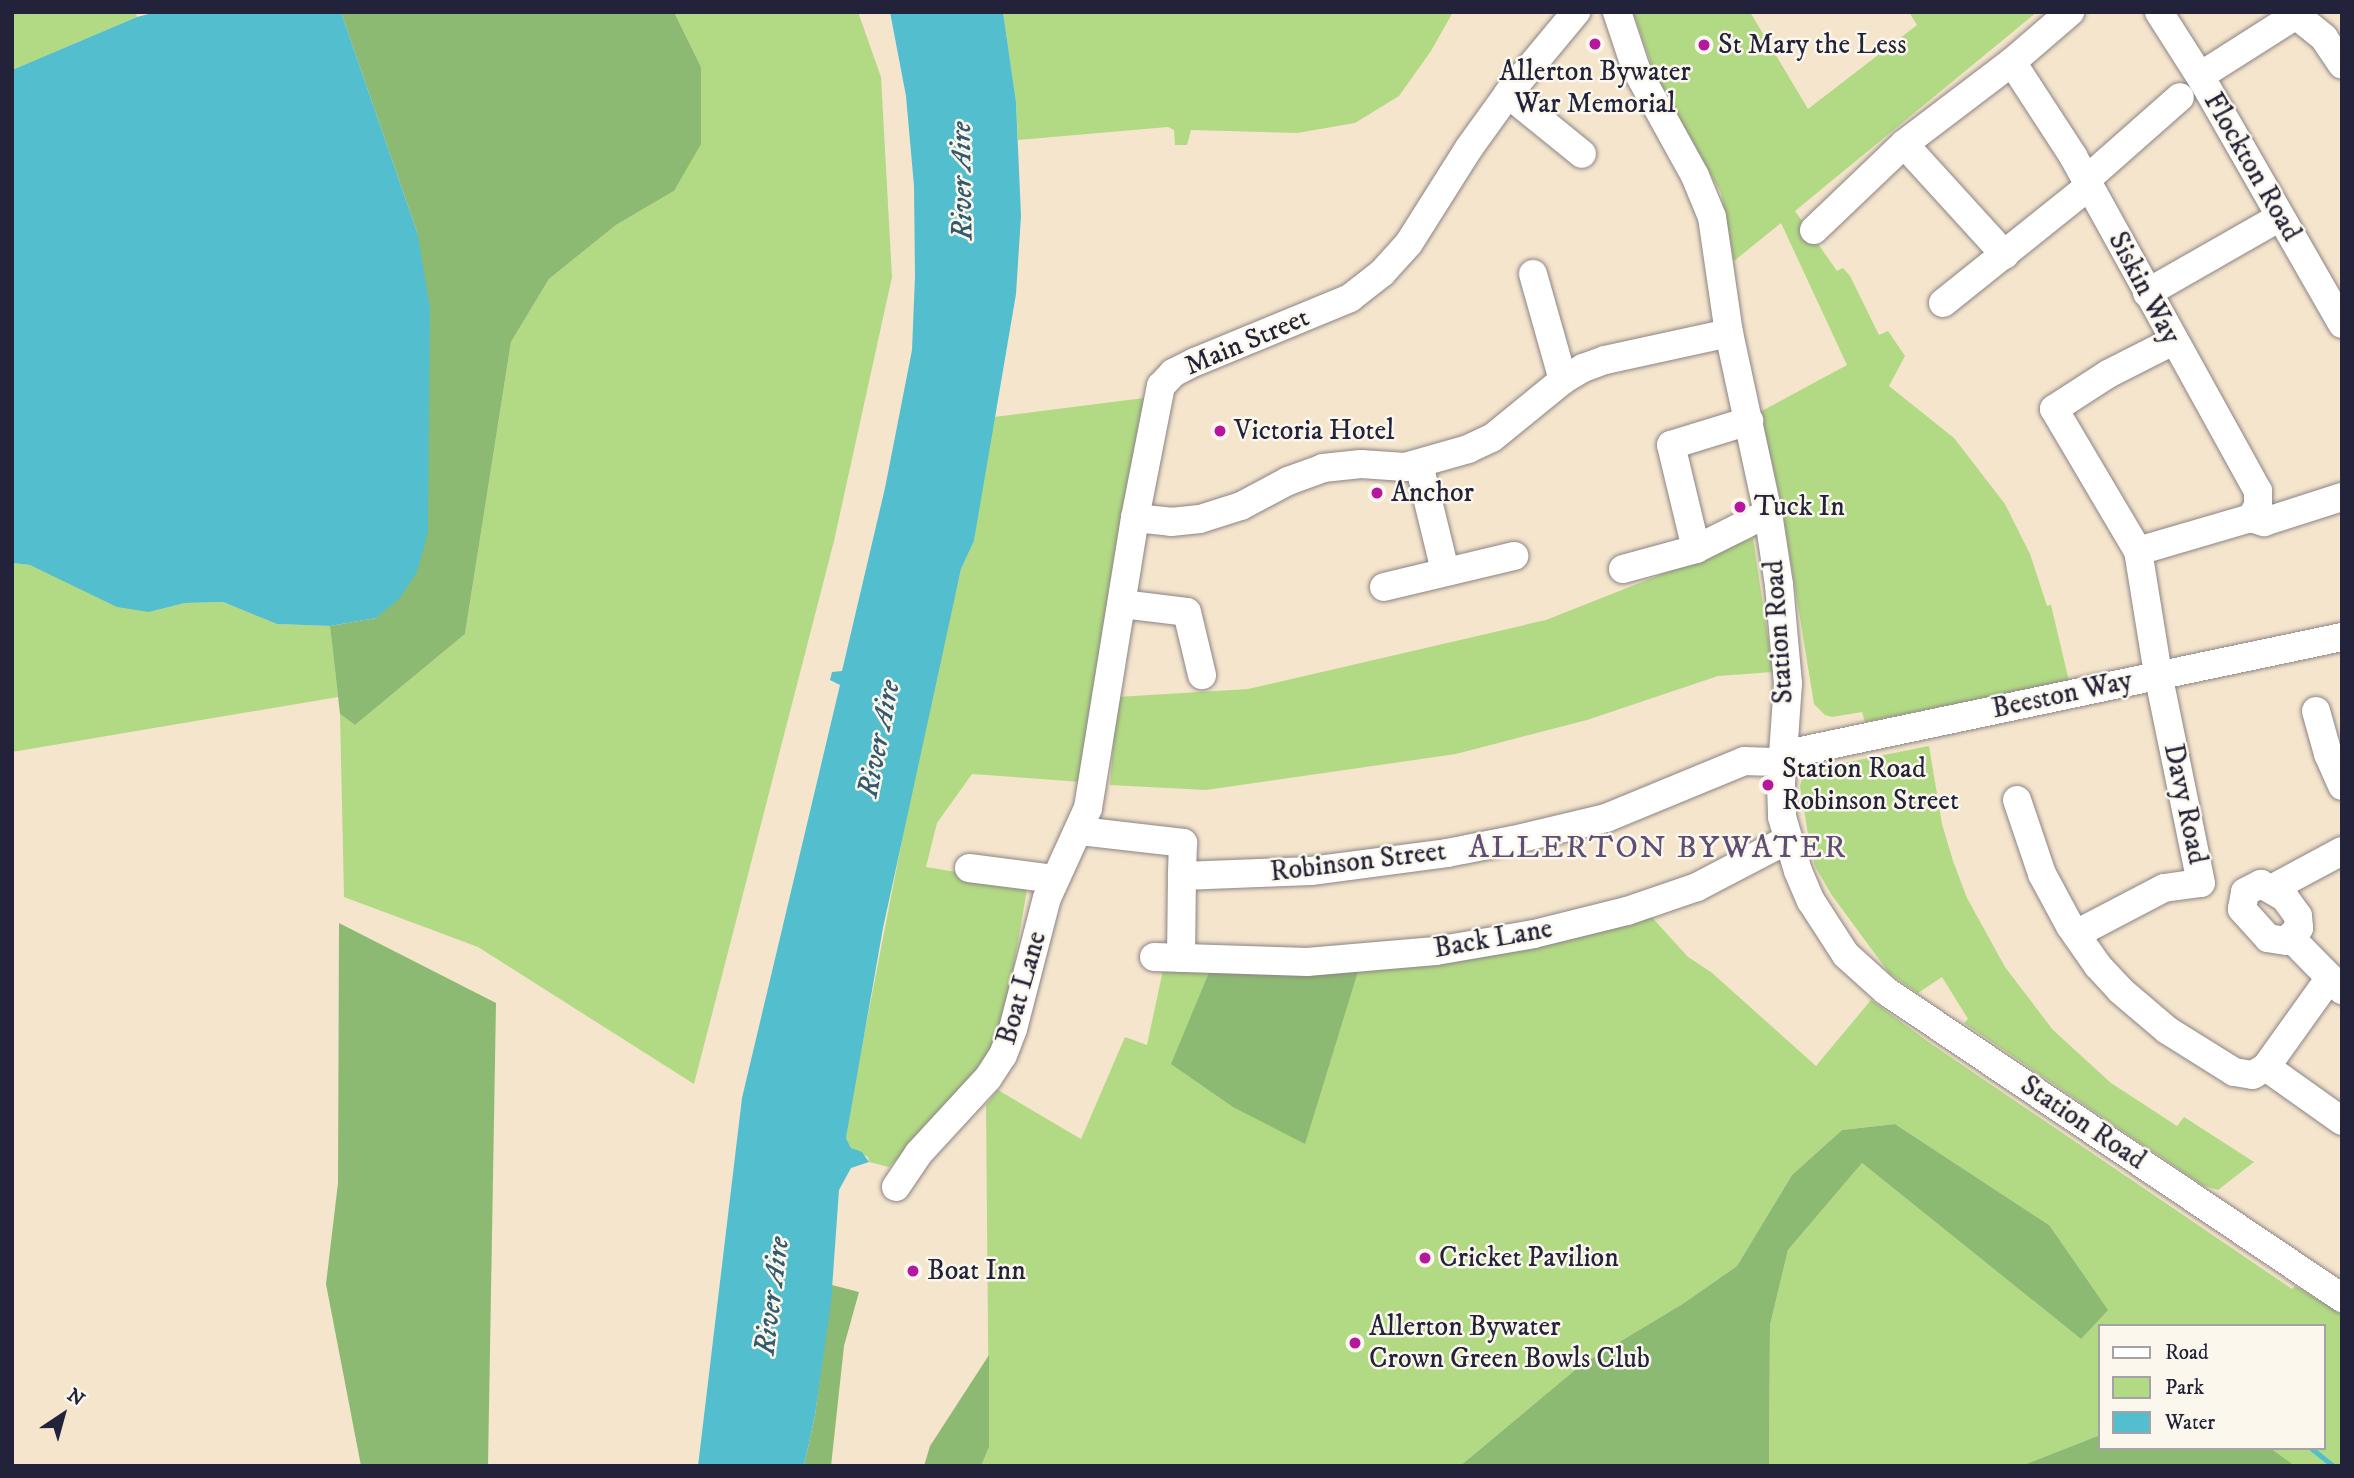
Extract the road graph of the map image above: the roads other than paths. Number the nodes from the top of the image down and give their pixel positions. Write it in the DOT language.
graph roads {
  1 [pos="1576,12"];
  2 [pos="1617,12"];
  3 [pos="2070,12"];
  4 [pos="2159,12"];
  5 [pos="2295,13"];
  6 [pos="2012,62"];
  7 [pos="2342,65"];
  8 [pos="2200,76"];
  9 [pos="1508,94"];
  10 [pos="2180,97"];
  11 [pos="1904,144"];
  12 [pos="1582,155"];
  13 [pos="2087,183"];
  14 [pos="2280,217"];
  15 [pos="1814,230"];
  16 [pos="2006,255"];
  17 [pos="1533,274"];
  18 [pos="2147,293"];
  19 [pos="1943,303"];
  20 [pos="2342,324"];
  21 [pos="1729,333"];
  22 [pos="2173,341"];
  23 [pos="1563,380"];
  24 [pos="1749,422"];
  25 [pos="1419,464"];
  26 [pos="2342,497"];
  27 [pos="1768,513"];
  28 [pos="1136,517"];
  29 [pos="2251,518"];
  30 [pos="1696,549"];
  31 [pos="2137,551"];
  32 [pos="1514,556"];
  33 [pos="1623,569"];
  34 [pos="1445,571"];
  35 [pos="1384,587"];
  36 [pos="1122,604"];
  37 [pos="2342,637"];
  38 [pos="2158,674"];
  39 [pos="1202,675"];
  40 [pos="2316,711"];
  41 [pos="1782,758"];
  42 [pos="2342,786"];
  43 [pos="2017,800"];
  44 [pos="1080,831"];
  45 [pos="1787,840"];
  46 [pos="2342,851"];
  47 [pos="969,868"];
  48 [pos="1182,876"];
  49 [pos="1055,879"];
  50 [pos="2201,883"];
  51 [pos="2273,888"];
  52 [pos="2242,897"];
  53 [pos="2076,934"];
  54 [pos="2291,938"];
  55 [pos="2335,984"];
  56 [pos="2266,1068"];
  57 [pos="2342,1121"];
  58 [pos="896,1187"];
  59 [pos="2342,1297"];
  1 -- 9 [label="street, Main Street"];
  2 -- 21 [label="street, Station Road"];
  3 -- 6 [label="street"];
  4 -- 8 [label="street, Flockton Road"];
  5 -- 7 [label="street"];
  5 -- 8 [label="street"];
  6 -- 11 [label="street"];
  6 -- 13 [label="street, Siskin Way"];
  8 -- 14 [label="street, Flockton Road"];
  9 -- 12 [label="street"];
  9 -- 28 [label="street, Main Street"];
  10 -- 13 [label="street"];
  11 -- 15 [label="street"];
  11 -- 16 [label="street"];
  13 -- 16 [label="street"];
  13 -- 18 [label="street, Siskin Way"];
  14 -- 18 [label="street"];
  14 -- 20 [label="street, Flockton Road"];
  16 -- 19 [label="street"];
  17 -- 23 [label="street"];
  18 -- 22 [label="street, Siskin Way"];
  21 -- 23 [label="street"];
  21 -- 24 [label="street, Station Road"];
  22 -- 29 [label="street, Siskin Way"];
  22 -- 31 [label="street"];
  23 -- 25 [label="street"];
  24 -- 27 [label="street, Station Road"];
  24 -- 30 [label="street"];
  25 -- 28 [label="street"];
  25 -- 34 [label="street"];
  26 -- 29 [label="street"];
  27 -- 30 [label="street"];
  27 -- 41 [label="street, Station Road"];
  28 -- 36 [label="street, Main Street"];
  29 -- 31 [label="street"];
  30 -- 33 [label="street"];
  31 -- 38 [label="street, Davy Road"];
  32 -- 34 [label="street"];
  34 -- 35 [label="street"];
  36 -- 39 [label="street"];
  36 -- 44 [label="street, Main Street"];
  37 -- 38 [label="street, Beeston Way"];
  38 -- 41 [label="street, Beeston Way"];
  38 -- 50 [label="street, Davy Road"];
  40 -- 42 [label="street"];
  41 -- 45 [label="street, Station Road"];
  41 -- 48 [label="street, Robinson Street"];
  43 -- 53 [label="street"];
  44 -- 48 [label="street"];
  44 -- 49 [label="street, Main Street"];
  45 -- 48 [label="street, Back Lane"];
  45 -- 59 [label="street, Station Road"];
  46 -- 51 [label="street"];
  47 -- 49 [label="street"];
  49 -- 58 [label="street, Boat Lane"];
  50 -- 52 [label="street"];
  50 -- 53 [label="street, Davy Road"];
  51 -- 52 [label="street"];
  51 -- 54 [label="street"];
  52 -- 54 [label="street"];
  53 -- 56 [label="street"];
  54 -- 55 [label="street"];
  55 -- 56 [label="street"];
  56 -- 57 [label="street"];
}
